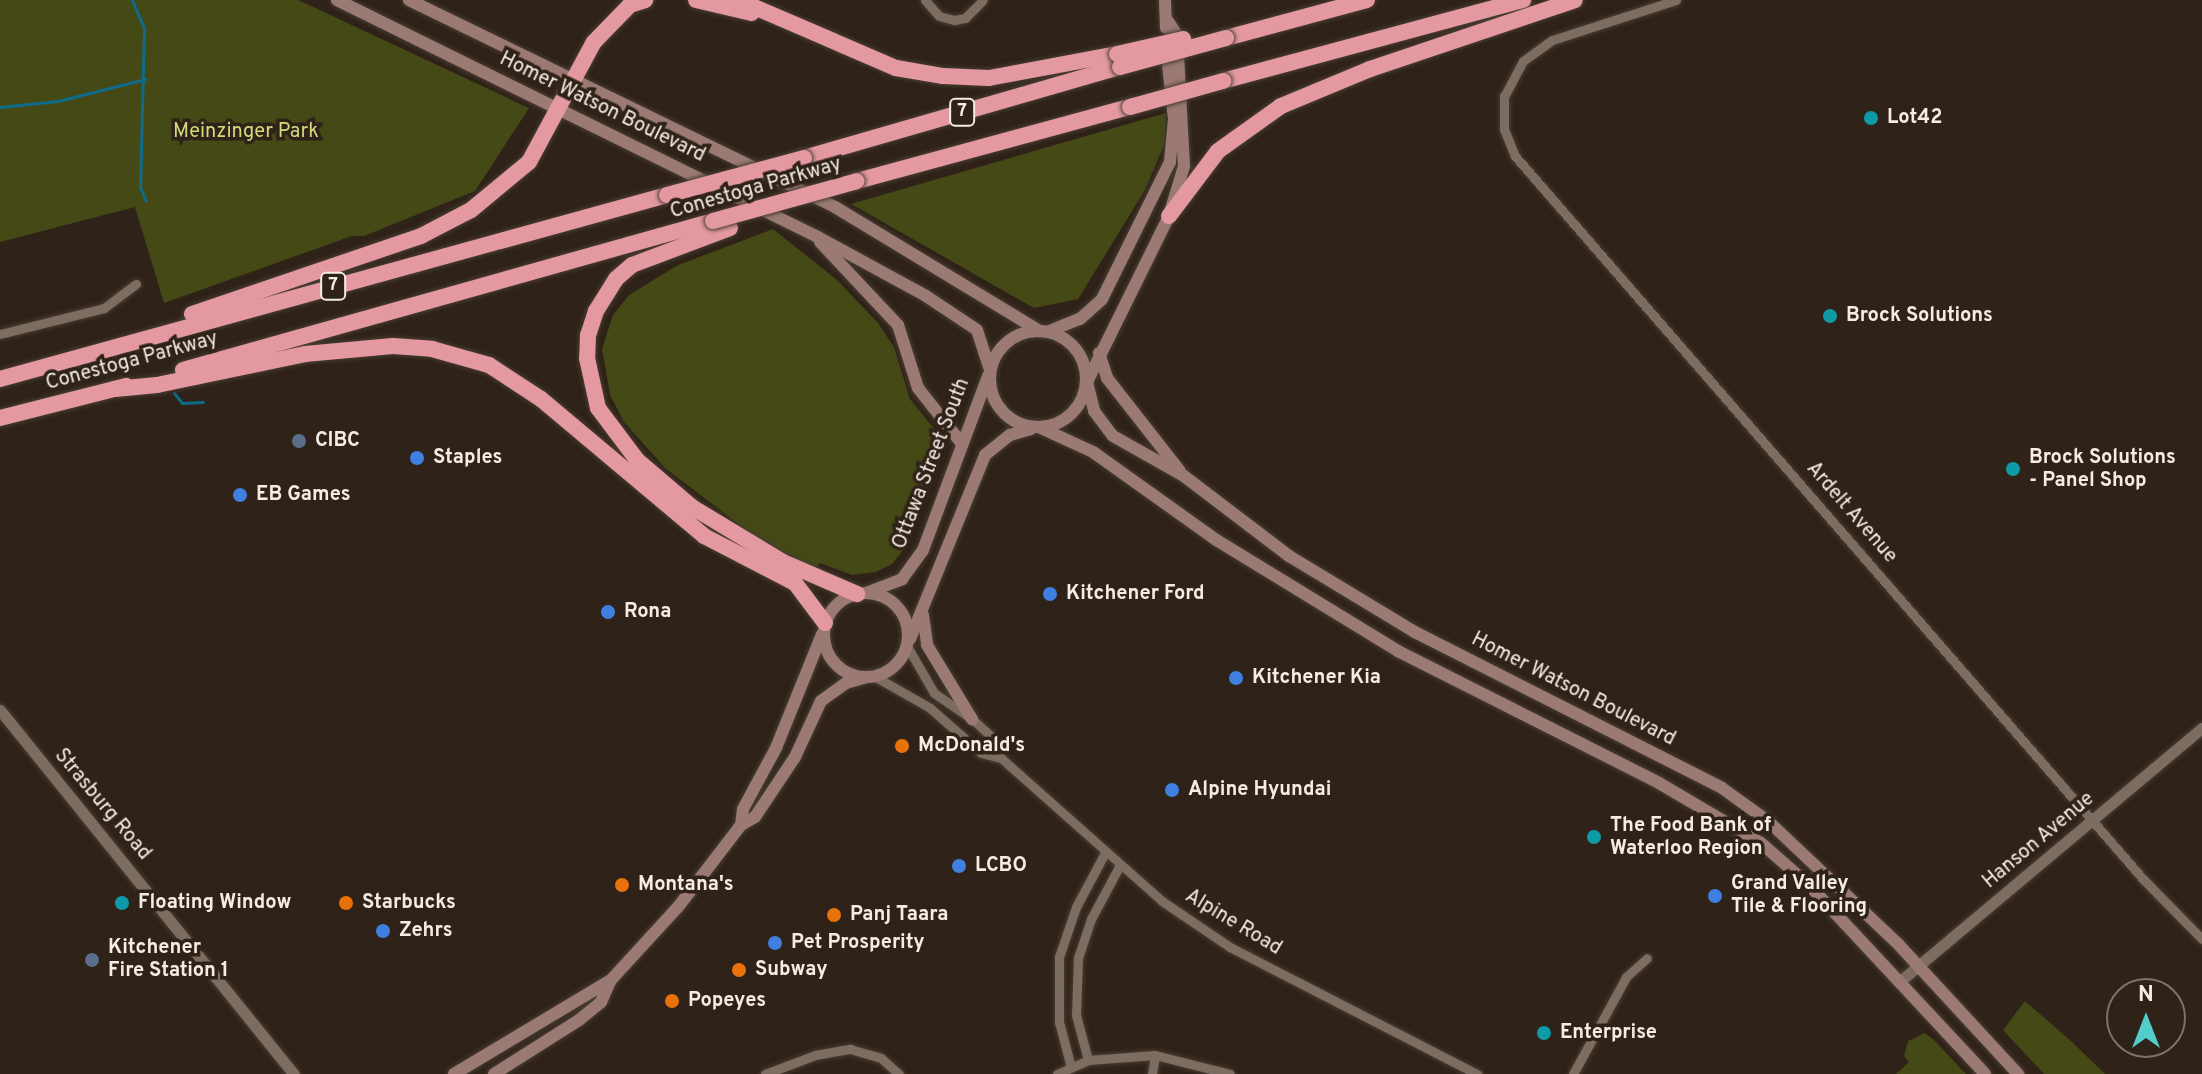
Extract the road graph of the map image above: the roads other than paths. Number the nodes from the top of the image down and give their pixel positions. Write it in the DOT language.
graph roads {
  1 [pos="337,0"];
  2 [pos="409,0"];
  3 [pos="645,0"];
  4 [pos="696,0"];
  5 [pos="738,0"];
  6 [pos="925,0"];
  7 [pos="983,0"];
  8 [pos="1165,0"];
  9 [pos="1367,0"];
  10 [pos="1523,0"];
  11 [pos="1575,0"];
  12 [pos="1676,0"];
  13 [pos="776,20"];
  14 [pos="1168,21"];
  15 [pos="1118,61"];
  16 [pos="574,81"];
  17 [pos="550,104"];
  18 [pos="795,198"];
  19 [pos="1169,216"];
  20 [pos="816,236"];
  21 [pos="136,284"];
  22 [pos="1044,331"];
  23 [pos="0,334"];
  24 [pos="144,338"];
  25 [pos="1099,353"];
  26 [pos="990,370"];
  27 [pos="0,379"];
  28 [pos="1087,382"];
  29 [pos="115,389"];
  30 [pos="0,418"];
  31 [pos="1038,428"];
  32 [pos="962,444"];
  33 [pos="1184,476"];
  34 [pos="862,593"];
  35 [pos="923,611"];
  36 [pos="824,627"];
  37 [pos="907,646"];
  38 [pos="870,677"];
  39 [pos="0,710"];
  40 [pos="972,719"];
  41 [pos="2202,728"];
  42 [pos="1001,758"];
  43 [pos="2095,819"];
  44 [pos="741,825"];
  45 [pos="1105,853"];
  46 [pos="1120,865"];
  47 [pos="1070,922"];
  48 [pos="1087,929"];
  49 [pos="2202,939"];
  50 [pos="1647,958"];
  51 [pos="1918,965"];
  52 [pos="611,980"];
  53 [pos="1899,982"];
  54 [pos="1057,1002"];
  55 [pos="1076,1002"];
  56 [pos="1155,1055"];
  57 [pos="1088,1060"];
  58 [pos="1071,1067"];
  59 [pos="294,1074"];
  60 [pos="454,1074"];
  61 [pos="494,1074"];
  62 [pos="765,1074"];
  63 [pos="899,1074"];
  64 [pos="1057,1074"];
  65 [pos="1152,1074"];
  66 [pos="1230,1074"];
  67 [pos="1477,1074"];
  68 [pos="1573,1074"];
  69 [pos="1985,1074"];
  70 [pos="2018,1074"];
  1 -- 17 [label="main road, Homer Watson Boulevard"];
  2 -- 16 [label="main road, Homer Watson Boulevard"];
  3 -- 16 [label="highway"];
  4 -- 13 [label="highway"];
  5 -- 13 [label="highway"];
  6 -- 7 [label="street"];
  8 -- 14 [label="main road"];
  9 -- 15 [label="highway, Conestoga Parkway / 7, bridge"];
  10 -- 18 [label="highway, Conestoga Parkway / 7, bridge"];
  11 -- 19 [label="highway"];
  12 -- 43 [label="street, Ardelt Avenue"];
  13 -- 15 [label="highway"];
  14 -- 19 [label="main road"];
  14 -- 22 [label="main road"];
  15 -- 24 [label="highway, Conestoga Parkway / 7, bridge"];
  16 -- 17 [label="highway"];
  16 -- 22 [label="main road, Homer Watson Boulevard"];
  17 -- 20 [label="main road, Homer Watson Boulevard"];
  17 -- 24 [label="highway"];
  18 -- 29 [label="highway, Conestoga Parkway / 7, bridge"];
  18 -- 34 [label="highway"];
  19 -- 25 [label="main road"];
  20 -- 26 [label="main road, Homer Watson Boulevard"];
  20 -- 32 [label="main road"];
  21 -- 23 [label="street"];
  22 -- 26 [label="main road"];
  22 -- 28 [label="main road"];
  24 -- 27 [label="highway, Conestoga Parkway / 7"];
  25 -- 28 [label="main road"];
  25 -- 33 [label="main road"];
  26 -- 31 [label="main road"];
  26 -- 32 [label="main road, Ottawa Street South"];
  28 -- 31 [label="main road"];
  28 -- 33 [label="main road, Homer Watson Boulevard"];
  29 -- 30 [label="highway, Conestoga Parkway / 7"];
  29 -- 36 [label="highway"];
  31 -- 35 [label="main road"];
  31 -- 53 [label="main road"];
  32 -- 34 [label="main road, Ottawa Street South"];
  33 -- 51 [label="main road, Homer Watson Boulevard"];
  34 -- 36 [label="main road"];
  34 -- 37 [label="main road"];
  35 -- 37 [label="main road"];
  35 -- 40 [label="main road"];
  36 -- 38 [label="main road"];
  36 -- 44 [label="main road"];
  37 -- 38 [label="main road"];
  37 -- 40 [label="street, Alpine Road"];
  38 -- 42 [label="street, Alpine Road"];
  38 -- 44 [label="main road"];
  39 -- 59 [label="street, Strasburg Road"];
  40 -- 42 [label="street, Alpine Road"];
  41 -- 43 [label="street, Hanson Avenue"];
  42 -- 45 [label="street, Alpine Road"];
  43 -- 49 [label="street, Ardelt Avenue"];
  43 -- 51 [label="street, Hanson Avenue"];
  44 -- 52 [label="main road"];
  45 -- 46 [label="street, Alpine Road"];
  45 -- 47 [label="street"];
  46 -- 48 [label="street"];
  46 -- 67 [label="street, Alpine Road"];
  47 -- 48 [label="street"];
  47 -- 54 [label="street"];
  48 -- 55 [label="street"];
  50 -- 68 [label="street"];
  51 -- 53 [label="street, Hanson Avenue"];
  51 -- 70 [label="main road, Homer Watson Boulevard"];
  52 -- 60 [label="main road"];
  52 -- 61 [label="main road"];
  53 -- 69 [label="main road"];
  54 -- 55 [label="street"];
  54 -- 58 [label="street"];
  55 -- 57 [label="street"];
  56 -- 57 [label="street"];
  56 -- 65 [label="street"];
  56 -- 66 [label="street"];
  57 -- 58 [label="street"];
  58 -- 64 [label="street"];
  62 -- 63 [label="street"];
}
